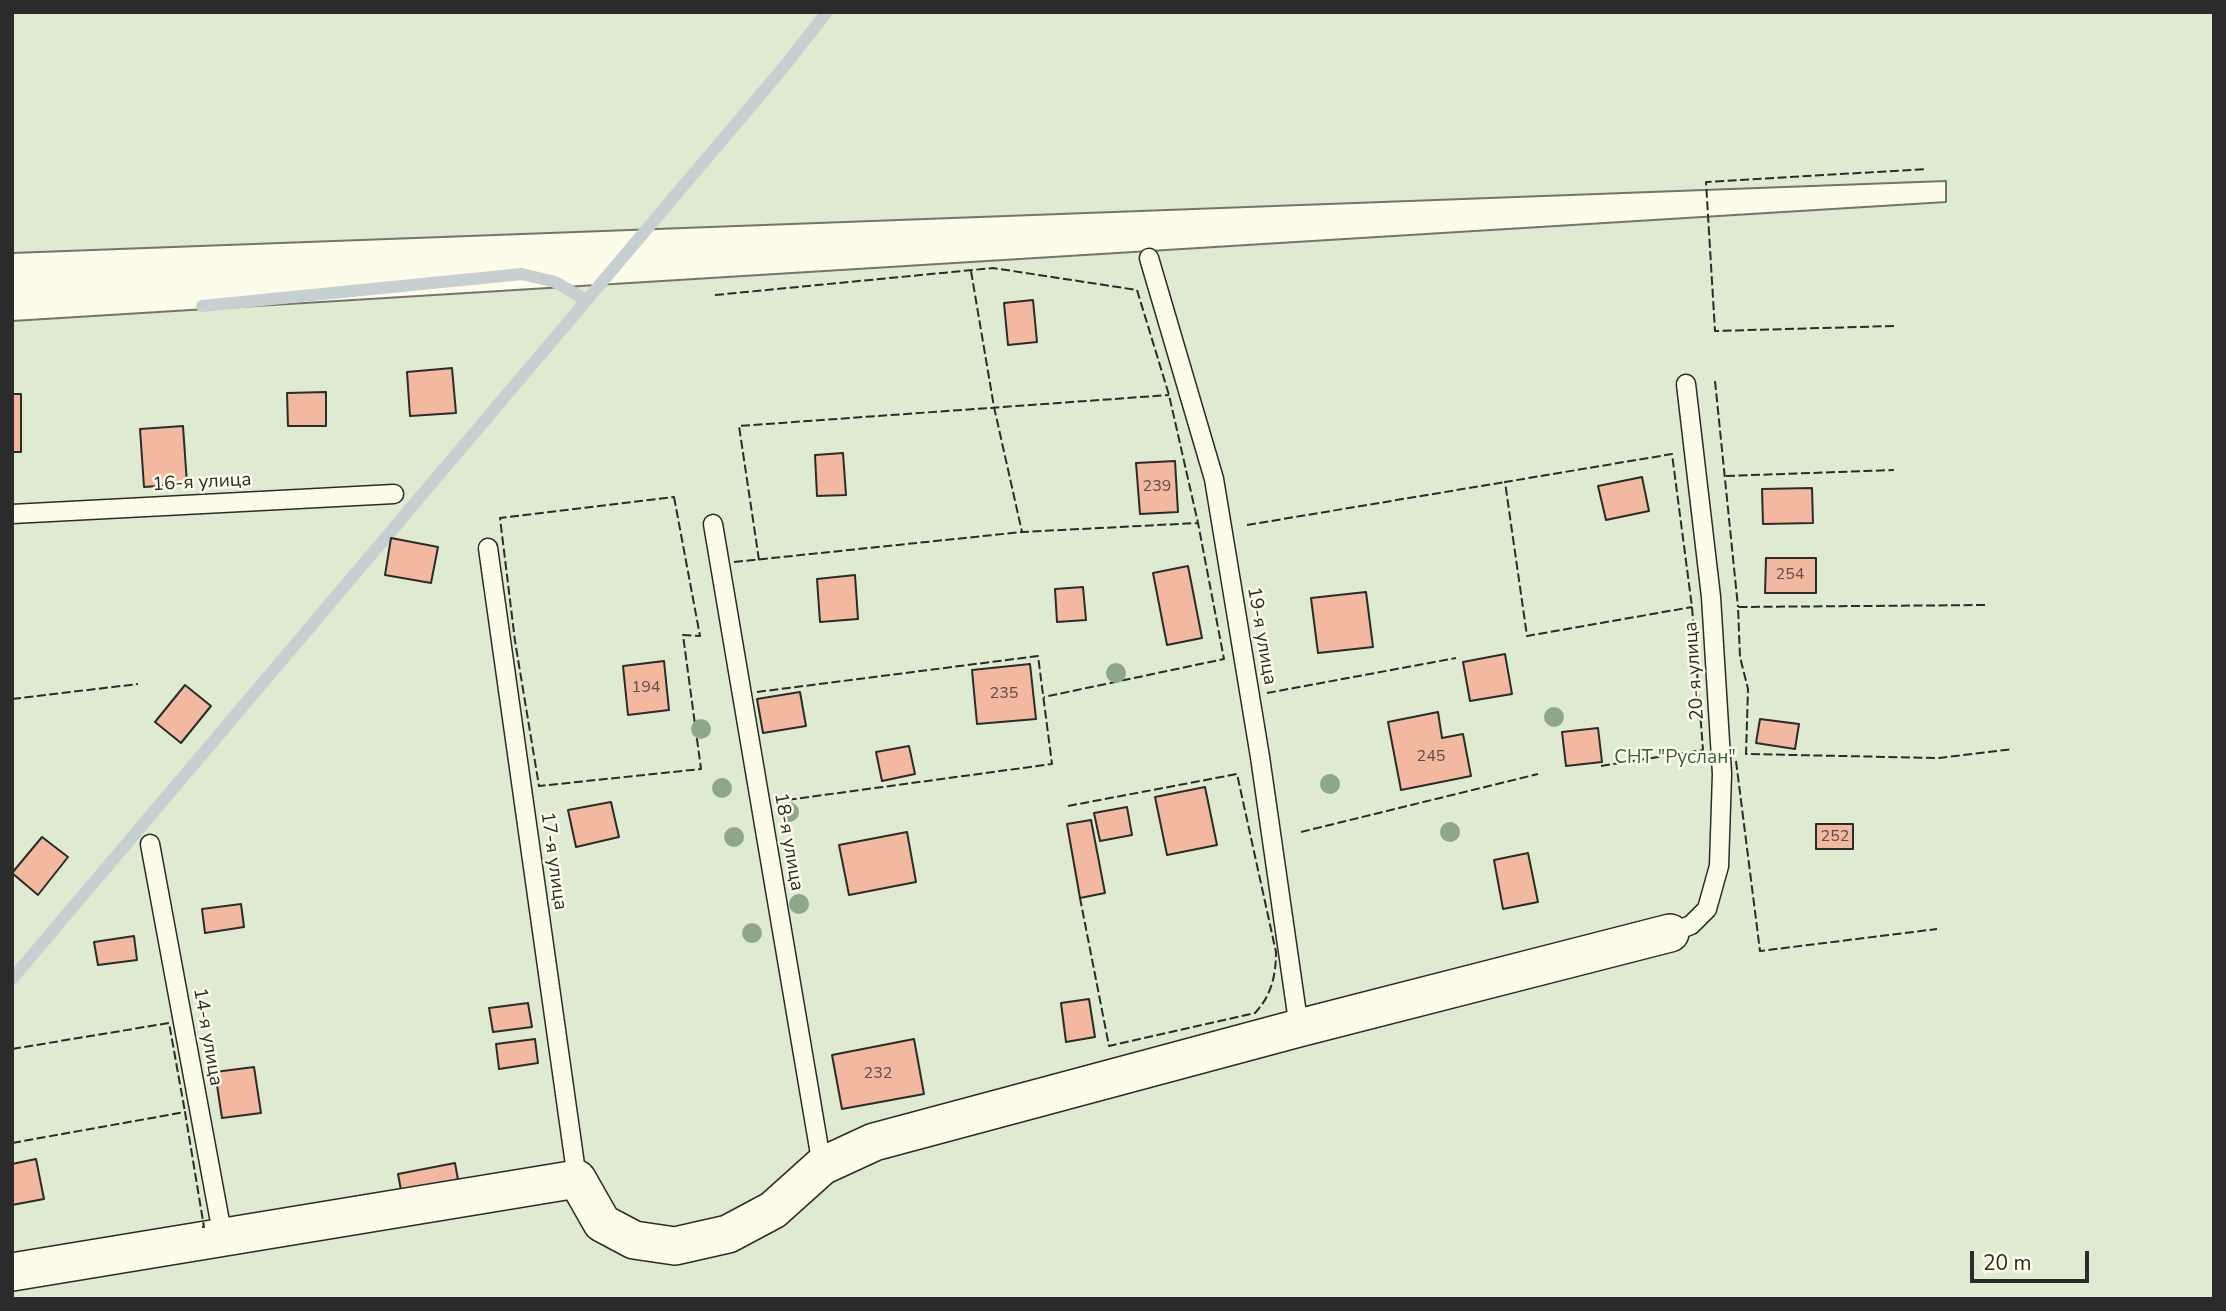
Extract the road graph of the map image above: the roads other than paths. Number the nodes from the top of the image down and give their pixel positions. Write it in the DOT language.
graph roads {
  1 [pos="1149,258"];
  2 [pos="1686,384"];
  3 [pos="394,494"];
  4 [pos="12,514"];
  5 [pos="713,524"];
  6 [pos="488,548"];
  7 [pos="150,844"];
  8 [pos="1670,933"];
  9 [pos="1299,1028"];
  10 [pos="822,1166"];
  11 [pos="577,1179"];
  12 [pos="223,1238"];
  13 [pos="12,1272"];
  1 -- 9 [label="lane, 19-я улица"];
  2 -- 8 [label="lane, 20-я улица"];
  3 -- 4 [label="lane, 16-я улица"];
  5 -- 10 [label="lane, 18-я улица"];
  6 -- 11 [label="lane, 17-я улица"];
  7 -- 12 [label="lane, 14-я улица"];
  8 -- 9 [label="street"];
  9 -- 10 [label="street"];
  10 -- 11 [label="street"];
  11 -- 12 [label="street"];
  12 -- 13 [label="street"];
}
